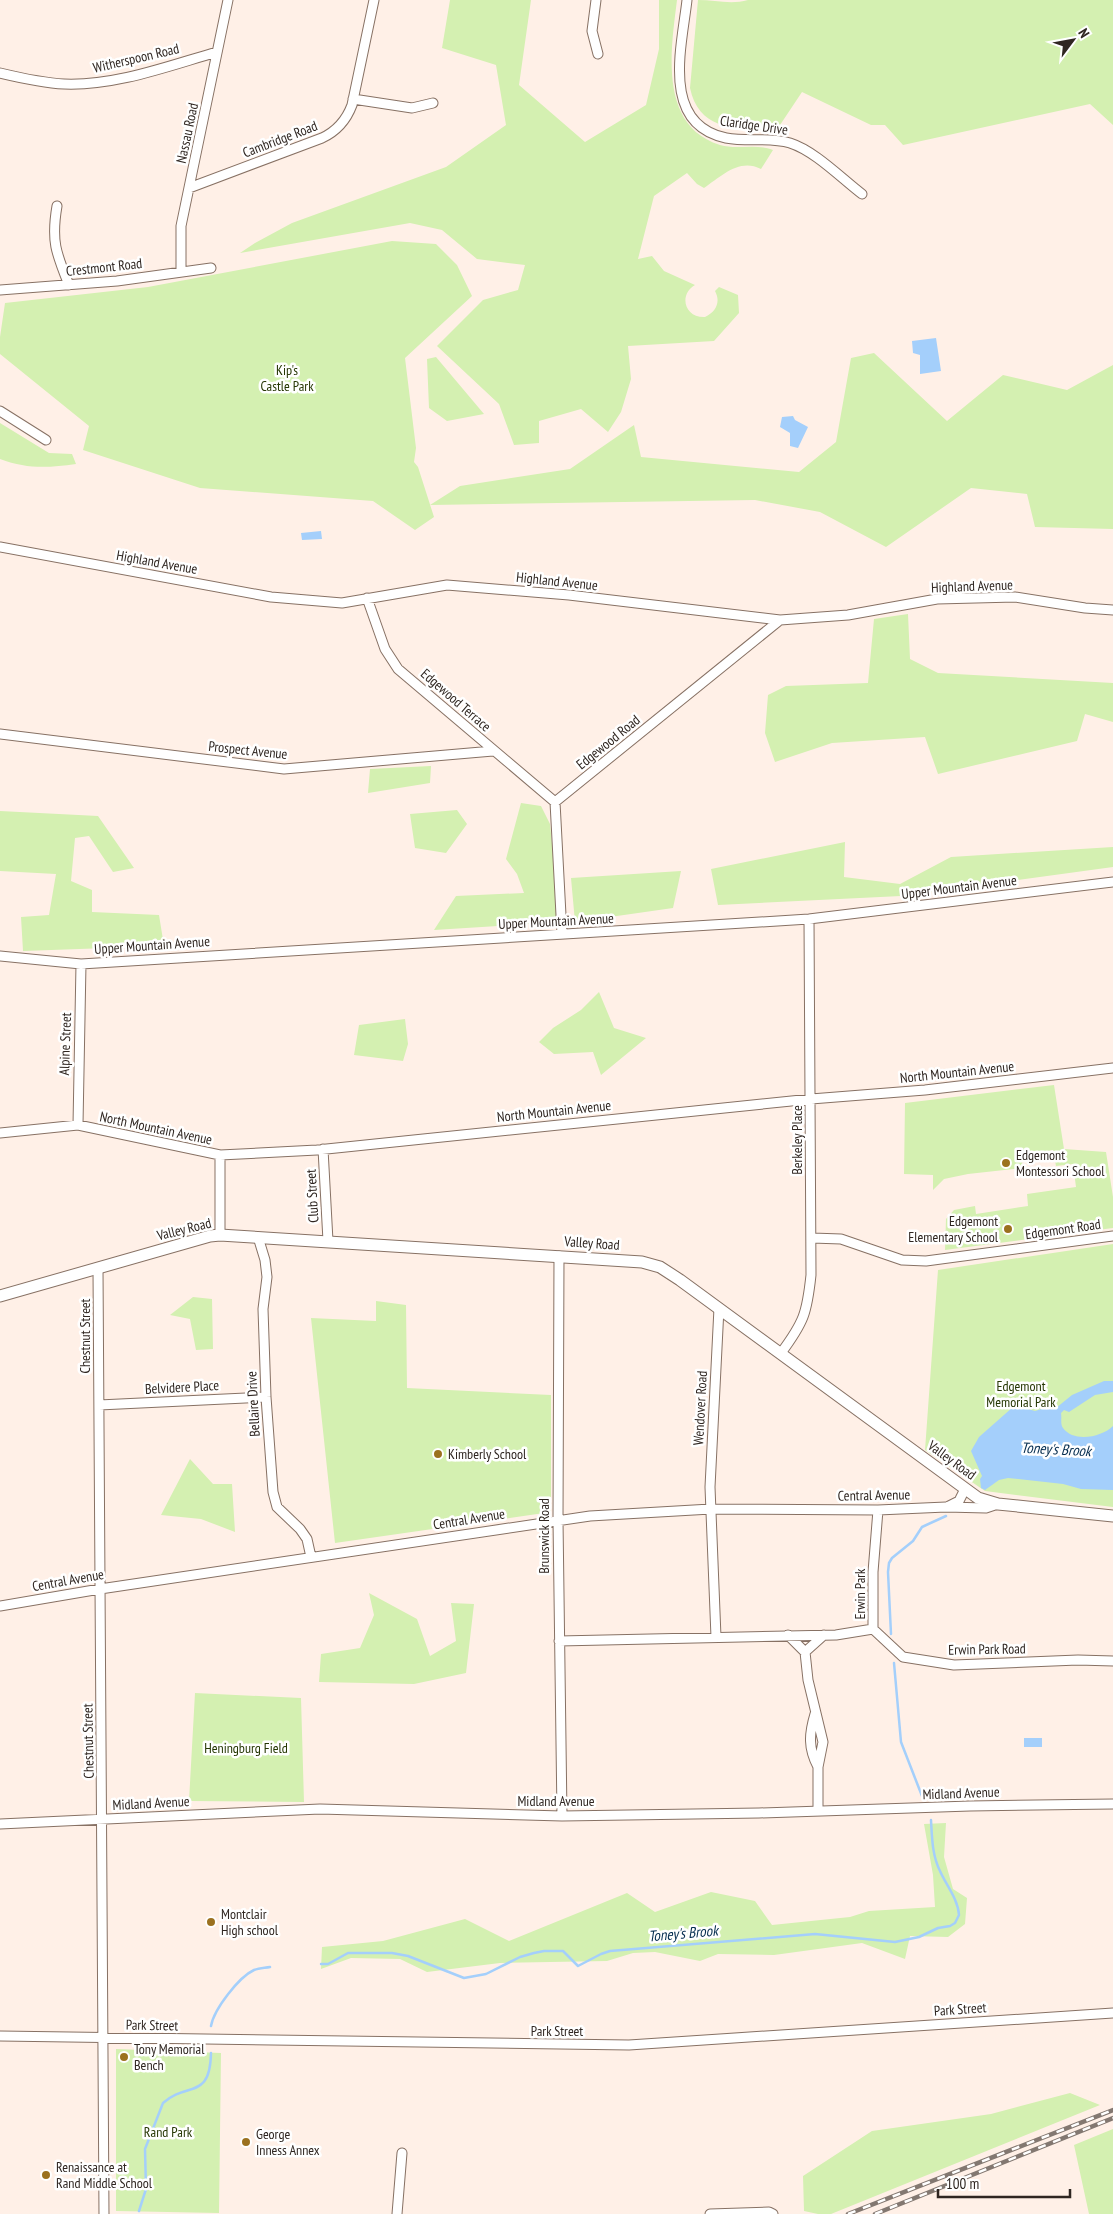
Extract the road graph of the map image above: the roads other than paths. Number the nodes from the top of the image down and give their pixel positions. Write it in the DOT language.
graph roads {
  1 [pos="228,0"];
  2 [pos="374,0"];
  3 [pos="596,0"];
  4 [pos="687,0"];
  5 [pos="217,52"];
  6 [pos="598,54"];
  7 [pos="0,73"];
  8 [pos="354,99"];
  9 [pos="433,103"];
  10 [pos="189,188"];
  11 [pos="862,194"];
  12 [pos="57,206"];
  13 [pos="211,268"];
  14 [pos="182,272"];
  15 [pos="69,285"];
  16 [pos="0,290"];
  17 [pos="0,411"];
  18 [pos="46,440"];
  19 [pos="0,547"];
  20 [pos="367,598"];
  21 [pos="1113,610"];
  22 [pos="780,620"];
  23 [pos="0,734"];
  24 [pos="493,751"];
  25 [pos="555,802"];
  26 [pos="1113,882"];
  27 [pos="809,919"];
  28 [pos="562,934"];
  29 [pos="0,956"];
  30 [pos="81,964"];
  31 [pos="1113,1068"];
  32 [pos="811,1099"];
  33 [pos="78,1125"];
  34 [pos="0,1132"];
  35 [pos="323,1149"];
  36 [pos="220,1155"];
  37 [pos="220,1236"];
  38 [pos="1113,1236"];
  39 [pos="258,1238"];
  40 [pos="812,1238"];
  41 [pos="328,1242"];
  42 [pos="559,1256"];
  43 [pos="98,1268"];
  44 [pos="0,1296"];
  45 [pos="719,1308"];
  46 [pos="781,1353"];
  47 [pos="266,1397"];
  48 [pos="99,1405"];
  49 [pos="965,1489"];
  50 [pos="998,1504"];
  51 [pos="946,1507"];
  52 [pos="711,1509"];
  53 [pos="878,1510"];
  54 [pos="1113,1516"];
  55 [pos="558,1520"];
  56 [pos="311,1558"];
  57 [pos="100,1588"];
  58 [pos="0,1606"];
  59 [pos="873,1629"];
  60 [pos="824,1634"];
  61 [pos="788,1635"];
  62 [pos="716,1637"];
  63 [pos="559,1641"];
  64 [pos="805,1652"];
  65 [pos="1113,1661"];
  66 [pos="816,1714"];
  67 [pos="818,1767"];
  68 [pos="1113,1804"];
  69 [pos="818,1811"];
  70 [pos="562,1816"];
  71 [pos="102,1819"];
  72 [pos="0,1824"];
  73 [pos="1113,2013"];
  74 [pos="0,2036"];
  75 [pos="104,2038"];
  76 [pos="402,2153"];
  77 [pos="104,2214"];
  78 [pos="397,2214"];
  79 [pos="710,2214"];
  80 [pos="773,2214"];
  1 -- 5 [label="street, Nassau Road"];
  2 -- 8 [label="street, Cambridge Road"];
  3 -- 6 [label="street"];
  4 -- 11 [label="street, Claridge Drive"];
  5 -- 7 [label="street, Witherspoon Road"];
  5 -- 10 [label="street, Nassau Road"];
  8 -- 9 [label="street"];
  8 -- 10 [label="street, Cambridge Road"];
  10 -- 14 [label="street, Nassau Road"];
  12 -- 15 [label="street"];
  13 -- 14 [label="street, Crestmont Road"];
  14 -- 15 [label="street, Crestmont Road"];
  15 -- 16 [label="street, Crestmont Road"];
  17 -- 18 [label="street"];
  19 -- 20 [label="street, Highland Avenue"];
  20 -- 22 [label="street, Highland Avenue"];
  20 -- 24 [label="street, Edgewood Terrace"];
  21 -- 22 [label="street, Highland Avenue"];
  22 -- 25 [label="street, Edgewood Road"];
  23 -- 24 [label="street, Prospect Avenue"];
  24 -- 25 [label="street, Edgewood Terrace"];
  25 -- 28 [label="street"];
  26 -- 27 [label="street, Upper Mountain Avenue"];
  27 -- 28 [label="street, Upper Mountain Avenue"];
  27 -- 32 [label="street, Berkeley Place"];
  28 -- 30 [label="street, Upper Mountain Avenue"];
  29 -- 30 [label="street, Upper Mountain Avenue"];
  30 -- 33 [label="street, Alpine Street"];
  31 -- 32 [label="street, North Mountain Avenue"];
  32 -- 35 [label="street, North Mountain Avenue"];
  32 -- 40 [label="street, Berkeley Place"];
  33 -- 34 [label="street, North Mountain Avenue"];
  33 -- 36 [label="street, North Mountain Avenue"];
  35 -- 36 [label="street, North Mountain Avenue"];
  35 -- 41 [label="street, Club Street"];
  36 -- 37 [label="street"];
  37 -- 39 [label="main road, Valley Road"];
  37 -- 43 [label="main road, Valley Road"];
  38 -- 40 [label="street, Edgemont Road"];
  39 -- 41 [label="main road, Valley Road"];
  39 -- 47 [label="street, Bellaire Drive"];
  40 -- 46 [label="street, Berkeley Place"];
  41 -- 42 [label="main road, Valley Road"];
  42 -- 45 [label="main road, Valley Road"];
  42 -- 55 [label="street, Brunswick Road"];
  43 -- 44 [label="main road, Valley Road"];
  43 -- 48 [label="street, Chestnut Street"];
  45 -- 46 [label="main road, Valley Road"];
  45 -- 52 [label="street, Wendover Road"];
  46 -- 49 [label="main road, Valley Road"];
  47 -- 48 [label="street, Belvidere Place"];
  47 -- 56 [label="street, Bellaire Drive"];
  48 -- 57 [label="street, Chestnut Street"];
  49 -- 50 [label="main road, Valley Road"];
  49 -- 51 [label="street"];
  50 -- 51 [label="street, Central Avenue"];
  50 -- 54 [label="main road, Valley Road"];
  51 -- 53 [label="street, Central Avenue"];
  52 -- 53 [label="street, Central Avenue"];
  52 -- 55 [label="street, Central Avenue"];
  52 -- 62 [label="street"];
  53 -- 59 [label="street, Erwin Park"];
  55 -- 56 [label="street, Central Avenue"];
  55 -- 63 [label="street, Brunswick Road"];
  56 -- 57 [label="street, Central Avenue"];
  57 -- 58 [label="street, Central Avenue"];
  57 -- 71 [label="street, Chestnut Street"];
  59 -- 60 [label="street, Erwin Park"];
  59 -- 65 [label="street, Erwin Park Road"];
  60 -- 61 [label="street, Erwin Park"];
  60 -- 64 [label="street"];
  61 -- 62 [label="street, Erwin Park"];
  61 -- 64 [label="street"];
  62 -- 63 [label="street, Erwin Park"];
  63 -- 70 [label="street, Brunswick Road"];
  64 -- 66 [label="street"];
  66 -- 67 [label="street"];
  66 -- 67 [label="street"];
  67 -- 69 [label="street"];
  68 -- 69 [label="street, Midland Avenue"];
  69 -- 70 [label="street, Midland Avenue"];
  70 -- 71 [label="street, Midland Avenue"];
  71 -- 72 [label="street, Midland Avenue"];
  71 -- 75 [label="street, Chestnut Street"];
  73 -- 75 [label="street, Park Street"];
  74 -- 75 [label="street, Park Street"];
  75 -- 77 [label="street, Chestnut Street"];
  76 -- 78 [label="street"];
  79 -- 80 [label="street"];
}
